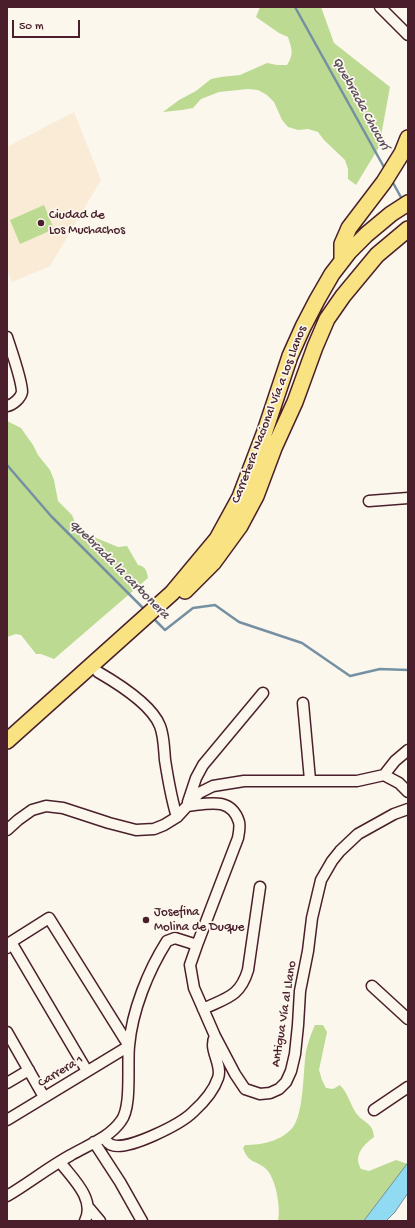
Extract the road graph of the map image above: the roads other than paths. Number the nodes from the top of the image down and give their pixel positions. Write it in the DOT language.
graph roads {
  1 [pos="380,7"];
  2 [pos="408,35"];
  3 [pos="408,138"];
  4 [pos="408,203"];
  5 [pos="408,229"];
  6 [pos="342,260"];
  7 [pos="7,337"];
  8 [pos="7,406"];
  9 [pos="408,498"];
  10 [pos="369,501"];
  11 [pos="98,672"];
  12 [pos="263,693"];
  13 [pos="302,703"];
  14 [pos="7,741"];
  15 [pos="408,750"];
  16 [pos="7,754"];
  17 [pos="384,775"];
  18 [pos="310,780"];
  19 [pos="408,792"];
  20 [pos="187,806"];
  21 [pos="408,810"];
  22 [pos="177,817"];
  23 [pos="7,830"];
  24 [pos="260,888"];
  25 [pos="9,945"];
  26 [pos="196,945"];
  27 [pos="372,986"];
  28 [pos="203,1008"];
  29 [pos="408,1019"];
  30 [pos="7,1032"];
  31 [pos="215,1036"];
  32 [pos="129,1046"];
  33 [pos="29,1070"];
  34 [pos="87,1071"];
  35 [pos="7,1083"];
  36 [pos="408,1087"];
  37 [pos="44,1097"];
  38 [pos="374,1110"];
  39 [pos="7,1120"];
  40 [pos="104,1137"];
  41 [pos="94,1142"];
  42 [pos="60,1162"];
  43 [pos="7,1196"];
  44 [pos="89,1208"];
  45 [pos="85,1221"];
  46 [pos="100,1221"];
  47 [pos="142,1221"];
  1 -- 2 [label="street"];
  3 -- 6 [label="highway"];
  4 -- 6 [label="highway, Carretera Nacional Vía a Los Llanos"];
  5 -- 11 [label="highway, Carretera Nacional Vía a Los Llanos"];
  6 -- 14 [label="highway, Carretera Nacional Vía a Los Llanos"];
  7 -- 8 [label="street"];
  9 -- 10 [label="street"];
  11 -- 16 [label="highway, Carretera Nacional Vía a Los Llanos"];
  11 -- 22 [label="street"];
  12 -- 20 [label="street"];
  13 -- 18 [label="street"];
  15 -- 17 [label="street"];
  17 -- 18 [label="street"];
  17 -- 19 [label="street"];
  18 -- 20 [label="street"];
  20 -- 22 [label="street"];
  20 -- 26 [label="street, Antigua Vía al Llano"];
  21 -- 31 [label="street, Antigua Vía al Llano"];
  22 -- 23 [label="street"];
  24 -- 28 [label="street"];
  25 -- 32 [label="street"];
  25 -- 34 [label="street"];
  26 -- 28 [label="street, Antigua Vía al Llano"];
  26 -- 32 [label="street"];
  27 -- 29 [label="street"];
  28 -- 31 [label="street, Antigua Vía al Llano"];
  30 -- 33 [label="street"];
  31 -- 40 [label="street"];
  32 -- 34 [label="street, Carrera 1"];
  32 -- 40 [label="street"];
  33 -- 35 [label="street"];
  33 -- 37 [label="street"];
  34 -- 37 [label="street, Carrera 1"];
  36 -- 38 [label="street"];
  37 -- 39 [label="street, Carrera 1"];
  40 -- 41 [label="street"];
  41 -- 42 [label="street"];
  41 -- 47 [label="street"];
  42 -- 43 [label="street"];
  42 -- 44 [label="street"];
  44 -- 45 [label="street"];
  44 -- 46 [label="street"];
}
